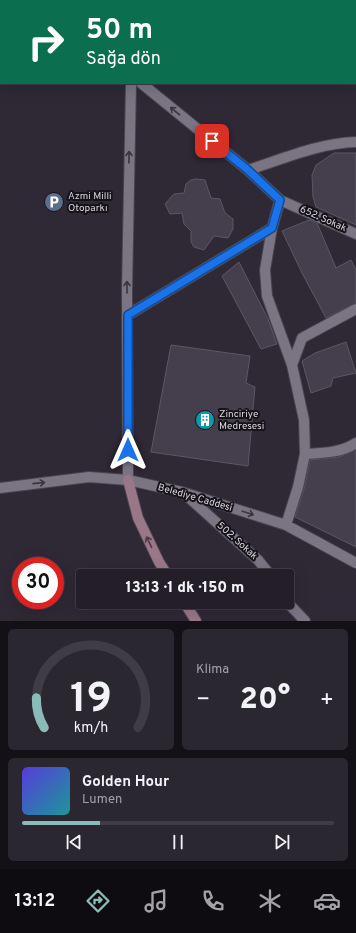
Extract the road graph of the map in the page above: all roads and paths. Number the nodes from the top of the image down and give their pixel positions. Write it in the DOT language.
graph roads {
  1 [pos="131,84"];
  2 [pos="142,84"];
  3 [pos="356,142"];
  4 [pos="248,170"];
  5 [pos="280,200"];
  6 [pos="272,228"];
  7 [pos="356,234"];
  8 [pos="356,309"];
  9 [pos="128,315"];
  10 [pos="292,365"];
  11 [pos="356,443"];
  12 [pos="305,454"];
  13 [pos="128,480"];
  14 [pos="0,488"];
  15 [pos="182,492"];
  16 [pos="286,525"];
  17 [pos="356,563"];
  18 [pos="164,569"];
  19 [pos="265,569"];
  20 [pos="188,609"];
  21 [pos="294,609"];
  22 [pos="196,621"];
  23 [pos="305,621"];
  9 -- 1 [label="street, one-way"];
  4 -- 2 [label="street, 652. Sokak, one-way"];
  3 -- 4 [label="street"];
  4 -- 5 [label="street, 652. Sokak"];
  5 -- 6 [label="street"];
  5 -- 7 [label="street, 652. Sokak"];
  6 -- 9 [label="street"];
  6 -- 10 [label="street"];
  8 -- 10 [label="street"];
  9 -- 13 [label="street"];
  10 -- 12 [label="street"];
  11 -- 12 [label="street"];
  12 -- 16 [label="street"];
  14 -- 13 [label="street, Belediye Caddesi, one-way"];
  13 -- 15 [label="street, Belediye Caddesi"];
  18 -- 13 [label="street, one-way"];
  15 -- 16 [label="street, Belediye Caddesi, one-way"];
  15 -- 19 [label="street, 502. Sokak"];
  16 -- 17 [label="street, Belediye Caddesi"];
  20 -- 22 [label="street"];
  21 -- 23 [label="street"];
}
